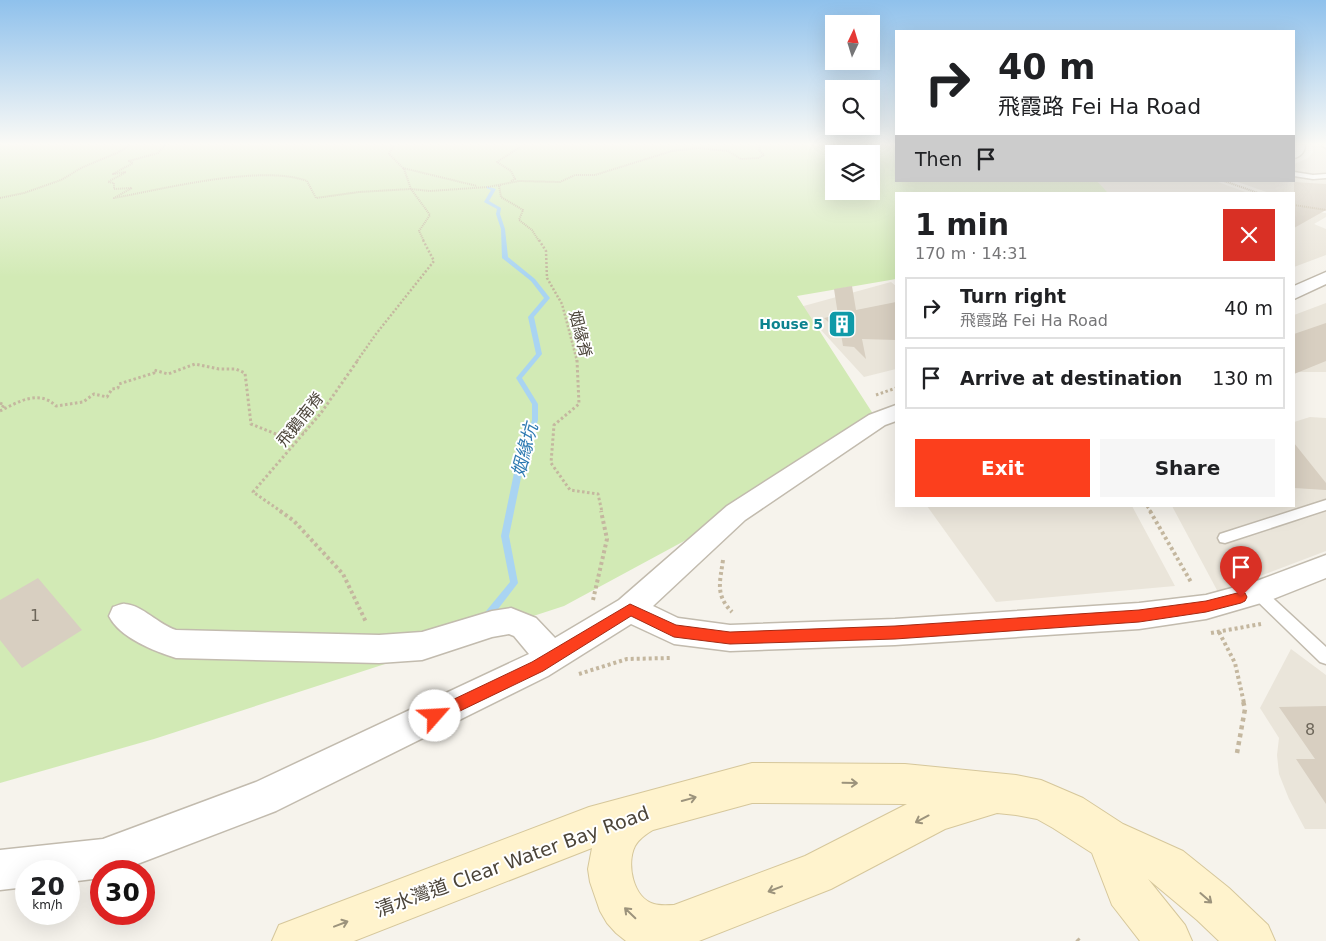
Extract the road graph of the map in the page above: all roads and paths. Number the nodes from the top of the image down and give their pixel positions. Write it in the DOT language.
graph roads {
  1 [pos="36,189"];
  2 [pos="130,189"];
  3 [pos="166,189"];
  4 [pos="311,189"];
  5 [pos="411,189"];
  6 [pos="450,189"];
  7 [pos="500,189"];
  8 [pos="0,198"];
  9 [pos="1295,205"];
  10 [pos="1326,210"];
  11 [pos="1326,278"];
  12 [pos="1295,293"];
  13 [pos="895,390"];
  14 [pos="0,403"];
  15 [pos="886,403"];
  16 [pos="0,411"];
  17 [pos="304,433"];
  18 [pos="1326,505"];
  19 [pos="1148,507"];
  20 [pos="1225,538"];
  21 [pos="727,555"];
  22 [pos="1326,566"];
  23 [pos="1200,580"];
  24 [pos="1191,582"];
  25 [pos="1183,584"];
  26 [pos="1258,593"];
  27 [pos="630,609"];
  28 [pos="734,614"];
  29 [pos="124,616"];
  30 [pos="1283,616"];
  31 [pos="1220,632"];
  32 [pos="590,633"];
  33 [pos="1200,634"];
  34 [pos="379,649"];
  35 [pos="1326,657"];
  36 [pos="682,658"];
  37 [pos="564,666"];
  38 [pos="1237,753"];
  39 [pos="1001,793"];
  40 [pos="642,812"];
  41 [pos="1108,838"];
  42 [pos="0,870"];
  43 [pos="661,935"];
  44 [pos="295,941"];
  45 [pos="1169,941"];
  46 [pos="1252,941"];
  1 -- 8 [label="path"];
  2 -- 3 [label="path"];
  4 -- 5 [label="path"];
  5 -- 6 [label="path"];
  5 -- 17 [label="path, 飛鵝南脊"];
  7 -- 32 [label="path, 姻緣脊"];
  9 -- 10 [label="path"];
  11 -- 12 [label="street"];
  13 -- 15 [label="path"];
  14 -- 16 [label="path"];
  15 -- 27 [label="street"];
  16 -- 17 [label="path"];
  17 -- 34 [label="path, 飛鵝南脊"];
  18 -- 20 [label="lane"];
  19 -- 24 [label="path"];
  21 -- 28 [label="path"];
  22 -- 26 [label="street"];
  23 -- 24 [label="path"];
  24 -- 25 [label="path"];
  26 -- 27 [label="street"];
  26 -- 30 [label="lane"];
  27 -- 32 [label="street"];
  29 -- 34 [label="street"];
  30 -- 31 [label="path"];
  30 -- 35 [label="lane"];
  31 -- 33 [label="path"];
  31 -- 38 [label="path"];
  32 -- 37 [label="street"];
  34 -- 37 [label="street"];
  36 -- 37 [label="path"];
  37 -- 42 [label="street"];
  40 -- 39 [label="main road, 清水灣道 Clear Water Bay Road, one-way"];
  39 -- 41 [label="main road, 清水灣道 Clear Water Bay Road"];
  39 -- 43 [label="main road, 清水灣道 Clear Water Bay Road, one-way"];
  43 -- 40 [label="main road, one-way"];
  44 -- 40 [label="main road, 清水灣道 Clear Water Bay Road, one-way"];
  41 -- 45 [label="main road"];
  41 -- 46 [label="main road, 清水灣道 Clear Water Bay Road, one-way"];
}
